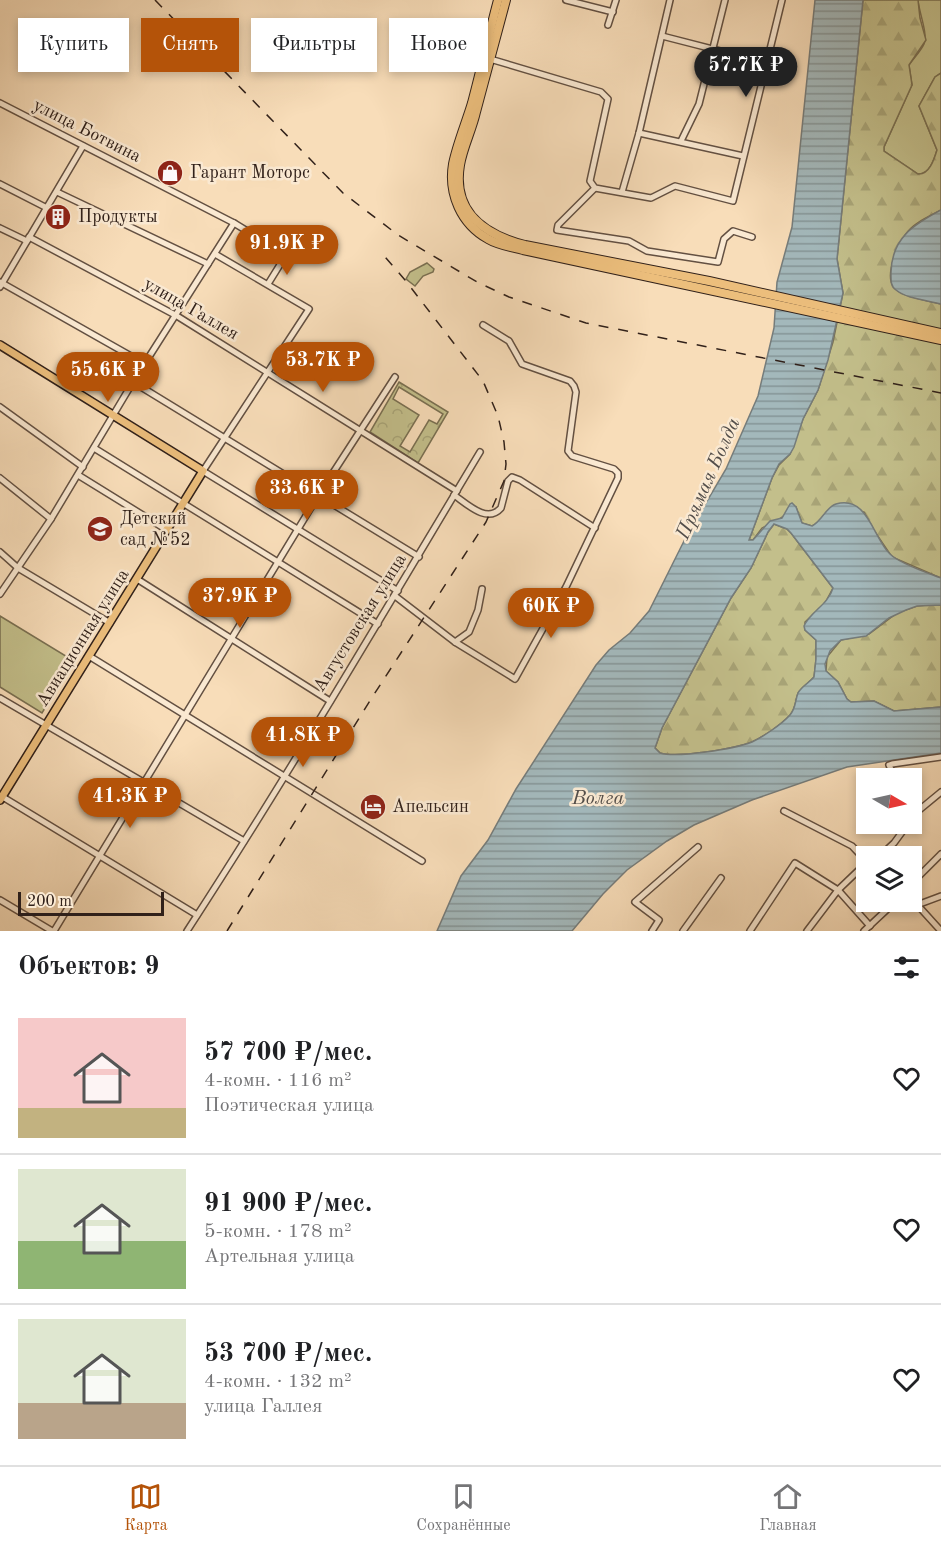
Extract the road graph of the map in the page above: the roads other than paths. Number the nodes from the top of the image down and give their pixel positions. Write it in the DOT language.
graph roads {
  1 [pos="498,0"];
  2 [pos="506,0"];
  3 [pos="566,0"];
  4 [pos="616,0"];
  5 [pos="670,0"];
  6 [pos="725,0"];
  7 [pos="782,0"];
  8 [pos="613,12"];
  9 [pos="608,25"];
  10 [pos="662,36"];
  11 [pos="714,49"];
  12 [pos="490,59"];
  13 [pos="767,63"];
  14 [pos="0,103"];
  15 [pos="639,133"];
  16 [pos="681,141"];
  17 [pos="83,146"];
  18 [pos="743,156"];
  19 [pos="0,184"];
  20 [pos="595,188"];
  21 [pos="57,192"];
  22 [pos="622,192"];
  23 [pos="47,208"];
  24 [pos="234,223"];
  25 [pos="0,228"];
  26 [pos="752,237"];
  27 [pos="28,239"];
  28 [pos="215,254"];
  29 [pos="208,264"];
  30 [pos="1,284"];
  31 [pos="268,284"];
  32 [pos="708,285"];
  33 [pos="177,316"];
  34 [pos="876,322"];
  35 [pos="483,325"];
  36 [pos="941,333"];
  37 [pos="941,340"];
  38 [pos="0,345"];
  39 [pos="146,364"];
  40 [pos="268,373"];
  41 [pos="395,377"];
  42 [pos="134,382"];
  43 [pos="0,407"];
  44 [pos="113,417"];
  45 [pos="361,431"];
  46 [pos="224,439"];
  47 [pos="94,448"];
  48 [pos="480,452"];
  49 [pos="83,467"];
  50 [pos="203,471"];
  51 [pos="78,475"];
  52 [pos="0,478"];
  53 [pos="455,493"];
  54 [pos="318,496"];
  55 [pos="184,504"];
  56 [pos="51,519"];
  57 [pos="595,528"];
  58 [pos="298,529"];
  59 [pos="167,530"];
  60 [pos="0,552"];
  61 [pos="419,557"];
  62 [pos="279,562"];
  63 [pos="18,568"];
  64 [pos="137,579"];
  65 [pos="482,589"];
  66 [pos="397,593"];
  67 [pos="0,594"];
  68 [pos="110,623"];
  69 [pos="378,624"];
  70 [pos="233,638"];
  71 [pos="455,642"];
  72 [pos="89,656"];
  73 [pos="0,698"];
  74 [pos="330,701"];
  75 [pos="187,715"];
  76 [pos="47,725"];
  77 [pos="941,757"];
  78 [pos="890,768"];
  79 [pos="285,776"];
  80 [pos="145,783"];
  81 [pos="941,792"];
  82 [pos="1,798"];
  83 [pos="922,808"];
  84 [pos="784,811"];
  85 [pos="901,834"];
  86 [pos="244,841"];
  87 [pos="891,846"];
  88 [pos="698,847"];
  89 [pos="856,851"];
  90 [pos="941,854"];
  91 [pos="100,856"];
  92 [pos="422,861"];
  93 [pos="856,873"];
  94 [pos="922,874"];
  95 [pos="721,878"];
  96 [pos="838,890"];
  97 [pos="941,896"];
  98 [pos="0,900"];
  99 [pos="922,903"];
  100 [pos="922,910"];
  101 [pos="885,912"];
  102 [pos="197,915"];
  103 [pos="870,926"];
  104 [pos="53,931"];
  105 [pos="187,931"];
  106 [pos="652,931"];
  107 [pos="683,931"];
  108 [pos="750,931"];
  109 [pos="807,931"];
  110 [pos="864,931"];
  111 [pos="941,931"];
  1 -- 32 [label="highway"];
  2 -- 12 [label="highway"];
  3 -- 8 [label="street"];
  4 -- 8 [label="street"];
  5 -- 10 [label="street"];
  6 -- 11 [label="street"];
  7 -- 13 [label="street"];
  8 -- 9 [label="street"];
  10 -- 11 [label="street"];
  10 -- 15 [label="street"];
  11 -- 13 [label="street"];
  11 -- 16 [label="street"];
  12 -- 20 [label="street"];
  12 -- 32 [label="highway"];
  13 -- 18 [label="street"];
  14 -- 17 [label="street, улица Ботвина"];
  15 -- 16 [label="street"];
  15 -- 22 [label="street"];
  16 -- 18 [label="street"];
  17 -- 21 [label="street"];
  17 -- 24 [label="street, улица Ботвина"];
  18 -- 22 [label="street"];
  19 -- 23 [label="street"];
  20 -- 22 [label="street"];
  20 -- 26 [label="street"];
  21 -- 23 [label="street"];
  21 -- 29 [label="street"];
  23 -- 27 [label="street"];
  24 -- 28 [label="street"];
  24 -- 31 [label="street, улица Ботвина"];
  25 -- 27 [label="street, улица Галлея"];
  27 -- 30 [label="street"];
  27 -- 33 [label="street, улица Галлея"];
  28 -- 29 [label="street"];
  28 -- 31 [label="street"];
  29 -- 33 [label="street"];
  30 -- 39 [label="street"];
  31 -- 40 [label="street, Авиационная улица"];
  32 -- 34 [label="highway"];
  33 -- 39 [label="street"];
  33 -- 40 [label="street, улица Галлея"];
  34 -- 36 [label="highway"];
  34 -- 37 [label="highway"];
  35 -- 57 [label="street"];
  38 -- 44 [label="main road"];
  39 -- 42 [label="street"];
  40 -- 45 [label="street, улица Галлея"];
  40 -- 46 [label="street, Авиационная улица"];
  41 -- 45 [label="street"];
  42 -- 44 [label="street"];
  42 -- 46 [label="street"];
  43 -- 49 [label="street"];
  44 -- 47 [label="street"];
  44 -- 50 [label="main road"];
  45 -- 53 [label="street, улица Галлея"];
  45 -- 54 [label="street"];
  46 -- 50 [label="street, Авиационная улица"];
  46 -- 54 [label="street"];
  47 -- 49 [label="street"];
  47 -- 55 [label="street"];
  48 -- 53 [label="street, Августовская улица"];
  49 -- 51 [label="street"];
  50 -- 55 [label="main road, Авиационная улица"];
  50 -- 58 [label="street"];
  51 -- 56 [label="street"];
  51 -- 59 [label="street"];
  52 -- 56 [label="street"];
  53 -- 57 [label="street, улица Галлея"];
  53 -- 61 [label="street, Августовская улица"];
  54 -- 58 [label="street"];
  54 -- 61 [label="street"];
  55 -- 59 [label="main road, Авиационная улица"];
  55 -- 62 [label="street"];
  56 -- 63 [label="street"];
  57 -- 71 [label="street"];
  58 -- 62 [label="street"];
  58 -- 66 [label="street"];
  59 -- 64 [label="main road, Авиационная улица"];
  60 -- 63 [label="street"];
  61 -- 66 [label="street, Августовская улица"];
  62 -- 69 [label="street"];
  62 -- 70 [label="street"];
  63 -- 67 [label="street"];
  63 -- 68 [label="street"];
  64 -- 68 [label="main road, Авиационная улица"];
  64 -- 70 [label="street"];
  65 -- 71 [label="street"];
  66 -- 69 [label="street, Августовская улица"];
  66 -- 71 [label="street"];
  68 -- 72 [label="main road, Авиационная улица"];
  69 -- 74 [label="street, Августовская улица"];
  70 -- 74 [label="street"];
  70 -- 75 [label="street"];
  72 -- 75 [label="street"];
  72 -- 76 [label="main road, Авиационная улица"];
  73 -- 76 [label="street"];
  74 -- 79 [label="street, Августовская улица"];
  75 -- 79 [label="street"];
  75 -- 80 [label="street"];
  76 -- 80 [label="street"];
  76 -- 82 [label="main road, Авиационная улица"];
  77 -- 78 [label="street"];
  79 -- 86 [label="street, Августовская улица"];
  79 -- 92 [label="street"];
  80 -- 86 [label="street"];
  80 -- 91 [label="street"];
  81 -- 83 [label="street"];
  82 -- 91 [label="street"];
  84 -- 89 [label="street"];
  85 -- 87 [label="street"];
  86 -- 102 [label="street, Августовская улица"];
  88 -- 106 [label="street"];
  90 -- 94 [label="street"];
  91 -- 102 [label="street"];
  91 -- 104 [label="street"];
  93 -- 96 [label="street"];
  95 -- 107 [label="street"];
  96 -- 103 [label="street"];
  96 -- 108 [label="street"];
  96 -- 109 [label="street"];
  97 -- 99 [label="street"];
  98 -- 104 [label="street"];
  100 -- 111 [label="street"];
  101 -- 103 [label="street"];
  102 -- 105 [label="street, Августовская улица"];
  103 -- 110 [label="street"];
}
